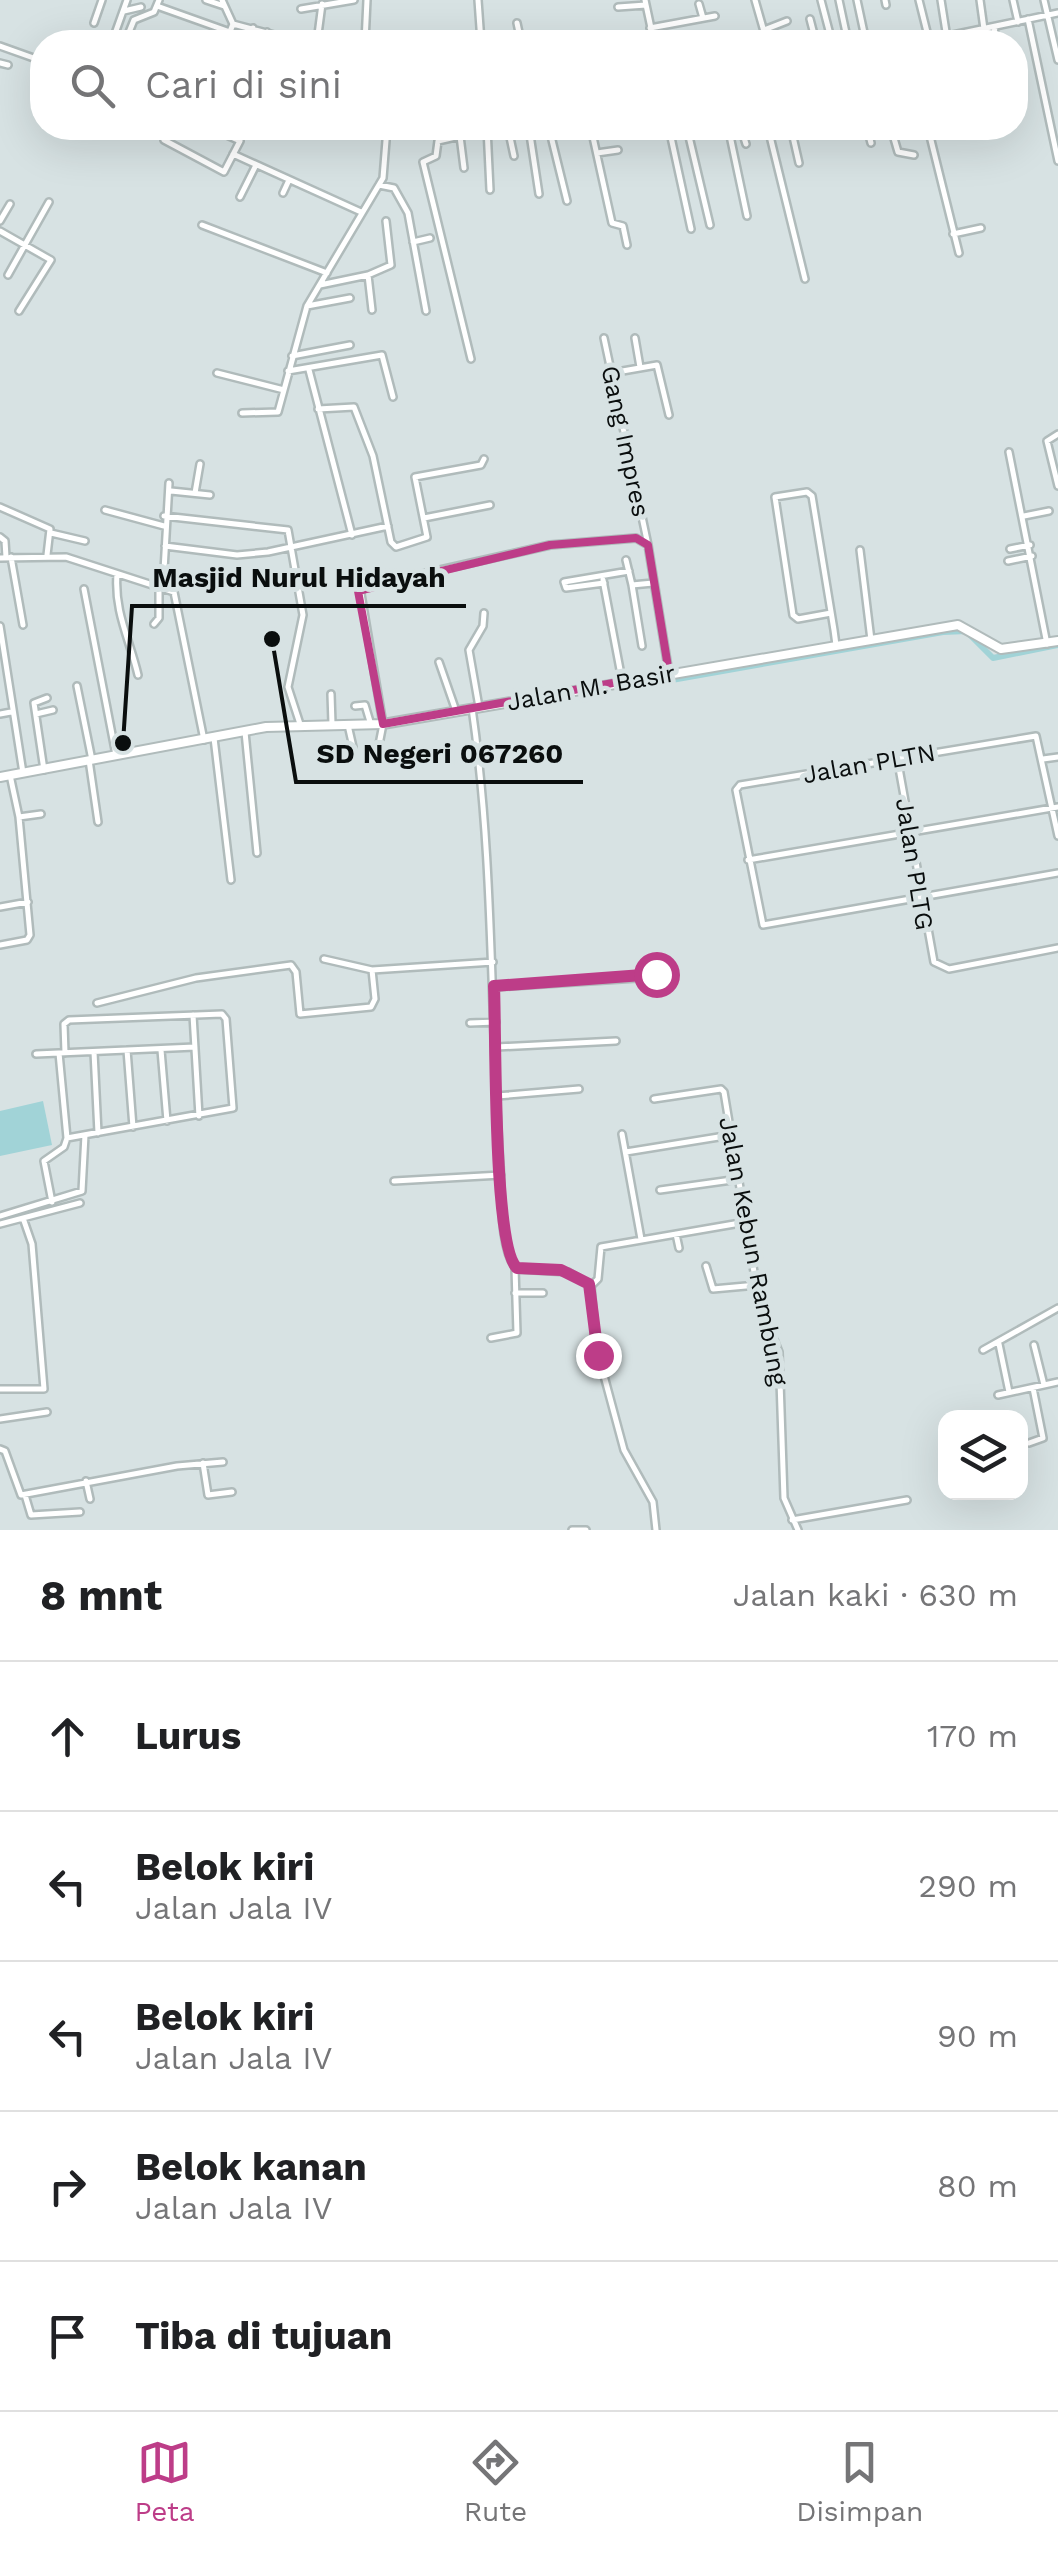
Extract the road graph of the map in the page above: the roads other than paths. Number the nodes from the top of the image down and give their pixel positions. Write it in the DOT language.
graph roads {
  1 [pos="102,0"];
  2 [pos="127,0"];
  3 [pos="206,0"];
  4 [pos="354,0"];
  5 [pos="367,0"];
  6 [pos="478,0"];
  7 [pos="754,0"];
  8 [pos="821,0"];
  9 [pos="839,0"];
  10 [pos="857,0"];
  11 [pos="920,0"];
  12 [pos="940,0"];
  13 [pos="980,0"];
  14 [pos="1013,0"];
  15 [pos="1044,0"];
  16 [pos="645,2"];
  17 [pos="158,3"];
  18 [pos="223,3"];
  19 [pos="322,4"];
  20 [pos="699,4"];
  21 [pos="141,7"];
  22 [pos="618,8"];
  23 [pos="301,9"];
  24 [pos="124,11"];
  25 [pos="1058,13"];
  26 [pos="715,16"];
  27 [pos="1048,16"];
  28 [pos="702,18"];
  29 [pos="810,19"];
  30 [pos="1028,20"];
  31 [pos="787,21"];
  32 [pos="1018,22"];
  33 [pos="94,23"];
  34 [pos="517,23"];
  35 [pos="233,24"];
  36 [pos="995,27"];
  37 [pos="253,28"];
  38 [pos="650,28"];
  39 [pos="984,28"];
  40 [pos="117,30"];
  41 [pos="130,30"];
  42 [pos="225,30"];
  43 [pos="231,30"];
  44 [pos="260,30"];
  45 [pos="318,30"];
  46 [pos="366,30"];
  47 [pos="479,30"];
  48 [pos="518,30"];
  49 [pos="764,30"];
  50 [pos="813,30"];
  51 [pos="829,30"];
  52 [pos="845,30"];
  53 [pos="863,30"];
  54 [pos="927,30"];
  55 [pos="946,30"];
  56 [pos="977,30"];
  57 [pos="995,30"];
  58 [pos="0,46"];
  59 [pos="30,57"];
  60 [pos="1058,60"];
  61 [pos="0,63"];
  62 [pos="8,65"];
  63 [pos="164,140"];
  64 [pos="236,140"];
  65 [pos="386,140"];
  66 [pos="442,140"];
  67 [pos="460,140"];
  68 [pos="487,140"];
  69 [pos="511,140"];
  70 [pos="531,140"];
  71 [pos="552,140"];
  72 [pos="593,140"];
  73 [pos="671,140"];
  74 [pos="690,140"];
  75 [pos="731,140"];
  76 [pos="745,140"];
  77 [pos="771,140"];
  78 [pos="793,140"];
  79 [pos="870,140"];
  80 [pos="894,140"];
  81 [pos="931,140"];
  82 [pos="746,144"];
  83 [pos="871,144"];
  84 [pos="618,150"];
  85 [pos="596,153"];
  86 [pos="233,154"];
  87 [pos="914,155"];
  88 [pos="514,156"];
  89 [pos="1058,161"];
  90 [pos="799,163"];
  91 [pos="256,165"];
  92 [pos="464,168"];
  93 [pos="289,180"];
  94 [pos="379,185"];
  95 [pos="490,190"];
  96 [pos="284,193"];
  97 [pos="539,194"];
  98 [pos="240,198"];
  99 [pos="566,201"];
  100 [pos="49,202"];
  101 [pos="10,204"];
  102 [pos="359,211"];
  103 [pos="747,216"];
  104 [pos="386,220"];
  105 [pos="0,221"];
  106 [pos="202,225"];
  107 [pos="710,225"];
  108 [pos="981,228"];
  109 [pos="691,229"];
  110 [pos="0,231"];
  111 [pos="953,234"];
  112 [pos="430,238"];
  113 [pos="413,242"];
  114 [pos="25,244"];
  115 [pos="628,246"];
  116 [pos="959,252"];
  117 [pos="327,274"];
  118 [pos="368,274"];
  119 [pos="8,275"];
  120 [pos="805,279"];
  121 [pos="320,285"];
  122 [pos="350,298"];
  123 [pos="307,306"];
  124 [pos="372,310"];
  125 [pos="19,311"];
  126 [pos="426,311"];
  127 [pos="604,338"];
  128 [pos="635,338"];
  129 [pos="350,346"];
  130 [pos="292,356"];
  131 [pos="471,359"];
  132 [pos="640,367"];
  133 [pos="309,370"];
  134 [pos="288,372"];
  135 [pos="216,373"];
  136 [pos="611,373"];
  137 [pos="284,390"];
  138 [pos="393,397"];
  139 [pos="318,409"];
  140 [pos="242,413"];
  141 [pos="669,415"];
  142 [pos="1058,434"];
  143 [pos="1010,452"];
  144 [pos="484,459"];
  145 [pos="200,464"];
  146 [pos="1056,473"];
  147 [pos="169,482"];
  148 [pos="1058,486"];
  149 [pos="171,491"];
  150 [pos="195,493"];
  151 [pos="210,495"];
  152 [pos="490,505"];
  153 [pos="0,507"];
  154 [pos="105,510"];
  155 [pos="1049,511"];
  156 [pos="164,516"];
  157 [pos="1024,516"];
  158 [pos="424,518"];
  159 [pos="164,526"];
  160 [pos="388,526"];
  161 [pos="50,533"];
  162 [pos="352,535"];
  163 [pos="0,538"];
  164 [pos="85,541"];
  165 [pos="648,545"];
  166 [pos="1030,545"];
  167 [pos="165,546"];
  168 [pos="1010,549"];
  169 [pos="293,550"];
  170 [pos="860,550"];
  171 [pos="47,555"];
  172 [pos="1032,556"];
  173 [pos="6,558"];
  174 [pos="626,560"];
  175 [pos="1008,562"];
  176 [pos="629,571"];
  177 [pos="117,574"];
  178 [pos="602,575"];
  179 [pos="604,583"];
  180 [pos="652,583"];
  181 [pos="632,585"];
  182 [pos="161,588"];
  183 [pos="84,589"];
  184 [pos="830,612"];
  185 [pos="484,613"];
  186 [pos="154,624"];
  187 [pos="0,626"];
  188 [pos="22,626"];
  189 [pos="871,640"];
  190 [pos="1058,641"];
  191 [pos="1046,644"];
  192 [pos="836,645"];
  193 [pos="642,646"];
  194 [pos="438,662"];
  195 [pos="669,672"];
  196 [pos="138,675"];
  197 [pos="622,680"];
  198 [pos="77,686"];
  199 [pos="331,694"];
  200 [pos="48,698"];
  201 [pos="355,706"];
  202 [pos="476,708"];
  203 [pos="53,710"];
  204 [pos="456,711"];
  205 [pos="12,712"];
  206 [pos="0,714"];
  207 [pos="36,714"];
  208 [pos="300,724"];
  209 [pos="332,724"];
  210 [pos="383,724"];
  211 [pos="348,725"];
  212 [pos="371,725"];
  213 [pos="245,732"];
  214 [pos="214,738"];
  215 [pos="204,740"];
  216 [pos="346,749"];
  217 [pos="116,756"];
  218 [pos="897,757"];
  219 [pos="1058,757"];
  220 [pos="1043,759"];
  221 [pos="91,760"];
  222 [pos="376,760"];
  223 [pos="44,770"];
  224 [pos="23,773"];
  225 [pos="10,776"];
  226 [pos="0,777"];
  227 [pos="1056,808"];
  228 [pos="41,814"];
  229 [pos="19,817"];
  230 [pos="98,822"];
  231 [pos="909,832"];
  232 [pos="1058,836"];
  233 [pos="258,853"];
  234 [pos="748,860"];
  235 [pos="1058,873"];
  236 [pos="231,880"];
  237 [pos="919,900"];
  238 [pos="28,902"];
  239 [pos="0,907"];
  240 [pos="0,944"];
  241 [pos="1058,948"];
  242 [pos="324,959"];
  243 [pos="493,962"];
  244 [pos="656,968"];
  245 [pos="372,970"];
  246 [pos="494,986"];
  247 [pos="97,1002"];
  248 [pos="193,1015"];
  249 [pos="496,1022"];
  250 [pos="470,1023"];
  251 [pos="616,1041"];
  252 [pos="195,1047"];
  253 [pos="161,1048"];
  254 [pos="497,1048"];
  255 [pos="127,1050"];
  256 [pos="94,1052"];
  257 [pos="62,1053"];
  258 [pos="36,1054"];
  259 [pos="579,1090"];
  260 [pos="496,1096"];
  261 [pos="654,1099"];
  262 [pos="199,1116"];
  263 [pos="167,1122"];
  264 [pos="132,1127"];
  265 [pos="98,1133"];
  266 [pos="622,1134"];
  267 [pos="85,1135"];
  268 [pos="731,1135"];
  269 [pos="66,1138"];
  270 [pos="626,1152"];
  271 [pos="501,1175"];
  272 [pos="739,1179"];
  273 [pos="394,1181"];
  274 [pos="660,1190"];
  275 [pos="52,1202"];
  276 [pos="80,1203"];
  277 [pos="0,1216"];
  278 [pos="23,1218"];
  279 [pos="746,1222"];
  280 [pos="0,1224"];
  281 [pos="676,1234"];
  282 [pos="641,1240"];
  283 [pos="679,1248"];
  284 [pos="706,1266"];
  285 [pos="515,1268"];
  286 [pos="756,1285"];
  287 [pos="591,1286"];
  288 [pos="515,1292"];
  289 [pos="542,1293"];
  290 [pos="1058,1308"];
  291 [pos="491,1338"];
  292 [pos="999,1344"];
  293 [pos="1034,1344"];
  294 [pos="983,1350"];
  295 [pos="1058,1382"];
  296 [pos="1044,1385"];
  297 [pos="1033,1388"];
  298 [pos="0,1389"];
  299 [pos="1009,1392"];
  300 [pos="998,1396"];
  301 [pos="48,1412"];
  302 [pos="0,1418"];
  303 [pos="1029,1443"];
  304 [pos="0,1449"];
  305 [pos="223,1462"];
  306 [pos="204,1463"];
  307 [pos="86,1481"];
  308 [pos="232,1492"];
  309 [pos="24,1495"];
  310 [pos="90,1500"];
  311 [pos="906,1500"];
  312 [pos="80,1512"];
  313 [pos="792,1520"];
  314 [pos="572,1530"];
  315 [pos="586,1530"];
  316 [pos="656,1530"];
  317 [pos="798,1530"];
  1 -- 33 [label="street"];
  2 -- 24 [label="street"];
  3 -- 18 [label="street"];
  4 -- 19 [label="street"];
  5 -- 46 [label="street"];
  6 -- 47 [label="street"];
  7 -- 49 [label="street"];
  8 -- 51 [label="street"];
  9 -- 52 [label="street"];
  10 -- 53 [label="street"];
  11 -- 54 [label="street"];
  12 -- 55 [label="street"];
  13 -- 39 [label="street"];
  14 -- 32 [label="street"];
  15 -- 27 [label="street"];
  16 -- 22 [label="street"];
  16 -- 38 [label="street"];
  17 -- 41 [label="street"];
  17 -- 42 [label="street"];
  18 -- 35 [label="street"];
  19 -- 23 [label="street"];
  19 -- 45 [label="street"];
  20 -- 28 [label="street"];
  21 -- 24 [label="street"];
  24 -- 40 [label="street"];
  25 -- 27 [label="street"];
  26 -- 28 [label="street"];
  27 -- 30 [label="street"];
  27 -- 60 [label="street"];
  28 -- 38 [label="street"];
  29 -- 50 [label="street"];
  30 -- 32 [label="street"];
  30 -- 89 [label="street"];
  31 -- 49 [label="street"];
  32 -- 36 [label="street"];
  34 -- 48 [label="street"];
  35 -- 37 [label="street"];
  35 -- 43 [label="street"];
  36 -- 39 [label="street"];
  36 -- 57 [label="street"];
  37 -- 44 [label="street"];
  39 -- 56 [label="street"];
  58 -- 59 [label="street"];
  61 -- 62 [label="street"];
  63 -- 86 [label="street"];
  64 -- 86 [label="street"];
  65 -- 94 [label="street"];
  66 -- 131 [label="street"];
  67 -- 92 [label="street"];
  68 -- 95 [label="street"];
  69 -- 88 [label="street"];
  70 -- 97 [label="street"];
  71 -- 99 [label="street"];
  72 -- 85 [label="street"];
  73 -- 109 [label="street"];
  74 -- 107 [label="street"];
  75 -- 103 [label="street"];
  76 -- 82 [label="street"];
  77 -- 120 [label="street"];
  78 -- 90 [label="street"];
  79 -- 83 [label="street"];
  80 -- 87 [label="street"];
  81 -- 111 [label="street"];
  84 -- 85 [label="street"];
  85 -- 115 [label="street"];
  86 -- 91 [label="street"];
  91 -- 93 [label="street"];
  91 -- 98 [label="street"];
  93 -- 96 [label="street"];
  93 -- 102 [label="street"];
  94 -- 102 [label="street"];
  94 -- 113 [label="street"];
  100 -- 114 [label="street"];
  101 -- 105 [label="street"];
  102 -- 117 [label="street"];
  104 -- 118 [label="street"];
  106 -- 117 [label="street"];
  108 -- 111 [label="street"];
  110 -- 114 [label="street"];
  111 -- 116 [label="street"];
  112 -- 113 [label="street"];
  113 -- 126 [label="street"];
  114 -- 119 [label="street"];
  114 -- 125 [label="street"];
  117 -- 121 [label="street"];
  118 -- 121 [label="street"];
  118 -- 124 [label="street"];
  121 -- 123 [label="street"];
  122 -- 123 [label="street"];
  123 -- 130 [label="street"];
  127 -- 136 [label="street, Gang Impres"];
  128 -- 132 [label="street"];
  129 -- 130 [label="street"];
  130 -- 134 [label="street"];
  132 -- 136 [label="street"];
  132 -- 141 [label="street"];
  133 -- 134 [label="street"];
  133 -- 138 [label="street"];
  133 -- 139 [label="street"];
  134 -- 137 [label="street"];
  135 -- 137 [label="street"];
  136 -- 165 [label="street, Gang Impres"];
  137 -- 140 [label="street"];
  139 -- 160 [label="street"];
  139 -- 162 [label="street"];
  142 -- 146 [label="street"];
  143 -- 157 [label="street"];
  144 -- 158 [label="street"];
  145 -- 150 [label="street"];
  146 -- 148 [label="street"];
  147 -- 149 [label="street"];
  149 -- 150 [label="street"];
  149 -- 156 [label="street"];
  150 -- 151 [label="street"];
  152 -- 158 [label="street"];
  153 -- 161 [label="street"];
  154 -- 159 [label="street"];
  155 -- 157 [label="street"];
  156 -- 159 [label="street"];
  156 -- 169 [label="street"];
  157 -- 166 [label="street"];
  158 -- 160 [label="street"];
  159 -- 167 [label="street"];
  160 -- 162 [label="street"];
  161 -- 164 [label="street"];
  161 -- 171 [label="street"];
  162 -- 169 [label="street"];
  163 -- 173 [label="street"];
  165 -- 180 [label="street, Gang Impres"];
  165 -- 210 [label="street"];
  166 -- 168 [label="street"];
  166 -- 172 [label="street"];
  167 -- 169 [label="street"];
  167 -- 182 [label="street"];
  169 -- 208 [label="street"];
  170 -- 189 [label="street"];
  171 -- 173 [label="street"];
  171 -- 177 [label="street"];
  172 -- 175 [label="street"];
  172 -- 191 [label="street"];
  173 -- 188 [label="street"];
  174 -- 176 [label="street"];
  176 -- 178 [label="street"];
  176 -- 181 [label="street"];
  177 -- 182 [label="street"];
  177 -- 196 [label="street"];
  178 -- 179 [label="street"];
  178 -- 179 [label="street"];
  179 -- 197 [label="street"];
  180 -- 181 [label="street"];
  180 -- 195 [label="street, Gang Impres"];
  181 -- 193 [label="street"];
  182 -- 186 [label="street"];
  182 -- 215 [label="street"];
  183 -- 217 [label="street"];
  184 -- 184 [label="street"];
  184 -- 192 [label="street"];
  185 -- 202 [label="street"];
  187 -- 205 [label="street"];
  189 -- 191 [label="main road, Jalan M. Basir"];
  189 -- 192 [label="main road, Jalan M. Basir"];
  190 -- 191 [label="main road, Jalan M. Basir"];
  192 -- 195 [label="main road, Jalan M. Basir"];
  194 -- 204 [label="street"];
  195 -- 197 [label="main road, Jalan M. Basir"];
  197 -- 202 [label="main road, Jalan M. Basir"];
  198 -- 221 [label="street"];
  199 -- 209 [label="street"];
  200 -- 207 [label="street"];
  201 -- 212 [label="street"];
  202 -- 204 [label="main road, Jalan M. Basir"];
  202 -- 243 [label="street"];
  203 -- 207 [label="street"];
  204 -- 210 [label="main road, Jalan M. Basir"];
  205 -- 206 [label="street"];
  205 -- 224 [label="street"];
  207 -- 223 [label="street"];
  208 -- 209 [label="main road, Jalan M. Basir"];
  208 -- 213 [label="main road, Jalan M. Basir"];
  209 -- 211 [label="main road, Jalan M. Basir"];
  210 -- 212 [label="main road, Jalan M. Basir"];
  210 -- 222 [label="street"];
  211 -- 212 [label="main road, Jalan M. Basir"];
  211 -- 216 [label="street"];
  213 -- 214 [label="main road, Jalan M. Basir"];
  213 -- 233 [label="street"];
  214 -- 215 [label="main road, Jalan M. Basir"];
  214 -- 236 [label="street"];
  215 -- 217 [label="main road, Jalan M. Basir"];
  217 -- 221 [label="main road, Jalan M. Basir"];
  218 -- 220 [label="street, Jalan PLTN"];
  218 -- 231 [label="street, Jalan PLTG"];
  218 -- 234 [label="street, Jalan PLTN"];
  219 -- 220 [label="street"];
  220 -- 227 [label="street"];
  221 -- 223 [label="main road, Jalan M. Basir"];
  221 -- 230 [label="street"];
  223 -- 224 [label="main road, Jalan M. Basir"];
  224 -- 225 [label="main road, Jalan M. Basir"];
  225 -- 226 [label="main road, Jalan M. Basir"];
  225 -- 229 [label="street"];
  227 -- 231 [label="street"];
  227 -- 232 [label="street"];
  228 -- 229 [label="street"];
  229 -- 238 [label="street"];
  231 -- 234 [label="street"];
  231 -- 237 [label="street, Jalan PLTG"];
  234 -- 237 [label="street, Jalan PLTN"];
  235 -- 237 [label="street"];
  237 -- 241 [label="street, Jalan PLTG"];
  238 -- 239 [label="street"];
  238 -- 240 [label="street"];
  242 -- 245 [label="street"];
  243 -- 245 [label="street"];
  243 -- 246 [label="street"];
  244 -- 246 [label="street"];
  245 -- 247 [label="street"];
  246 -- 249 [label="street"];
  248 -- 252 [label="street"];
  248 -- 257 [label="street"];
  248 -- 262 [label="street"];
  249 -- 250 [label="street"];
  249 -- 254 [label="street"];
  251 -- 254 [label="street"];
  252 -- 253 [label="street"];
  252 -- 262 [label="street"];
  253 -- 255 [label="street"];
  253 -- 263 [label="street"];
  254 -- 260 [label="street"];
  255 -- 256 [label="street"];
  255 -- 264 [label="street"];
  256 -- 257 [label="street"];
  256 -- 265 [label="street"];
  257 -- 258 [label="street"];
  257 -- 269 [label="street"];
  259 -- 260 [label="street"];
  260 -- 271 [label="street"];
  261 -- 268 [label="street, Jalan Kebun Rambung"];
  262 -- 263 [label="street"];
  263 -- 264 [label="street"];
  264 -- 265 [label="street"];
  265 -- 267 [label="street"];
  266 -- 270 [label="street"];
  267 -- 269 [label="street"];
  267 -- 275 [label="street"];
  268 -- 270 [label="street"];
  268 -- 272 [label="street, Jalan Kebun Rambung"];
  269 -- 275 [label="street"];
  270 -- 282 [label="street"];
  271 -- 273 [label="street"];
  271 -- 285 [label="street"];
  272 -- 274 [label="street"];
  272 -- 279 [label="street, Jalan Kebun Rambung"];
  275 -- 277 [label="street"];
  276 -- 278 [label="street"];
  278 -- 280 [label="street"];
  278 -- 298 [label="street"];
  279 -- 281 [label="street"];
  279 -- 286 [label="street, Jalan Kebun Rambung"];
  281 -- 282 [label="street"];
  281 -- 283 [label="street"];
  282 -- 287 [label="street"];
  284 -- 286 [label="street"];
  285 -- 287 [label="street"];
  285 -- 288 [label="street"];
  286 -- 313 [label="street, Jalan Kebun Rambung"];
  287 -- 316 [label="street"];
  288 -- 289 [label="street"];
  288 -- 291 [label="street"];
  290 -- 292 [label="street"];
  292 -- 294 [label="street"];
  292 -- 299 [label="street"];
  293 -- 296 [label="street"];
  295 -- 296 [label="street"];
  296 -- 297 [label="street"];
  297 -- 299 [label="street"];
  297 -- 303 [label="street"];
  299 -- 300 [label="street"];
  301 -- 302 [label="street"];
  304 -- 309 [label="street"];
  305 -- 306 [label="street"];
  306 -- 307 [label="street"];
  306 -- 308 [label="street"];
  307 -- 309 [label="street"];
  307 -- 310 [label="street"];
  309 -- 312 [label="street"];
  311 -- 313 [label="street"];
  313 -- 317 [label="street, Jalan Kebun Rambung"];
  314 -- 315 [label="street"];
}
